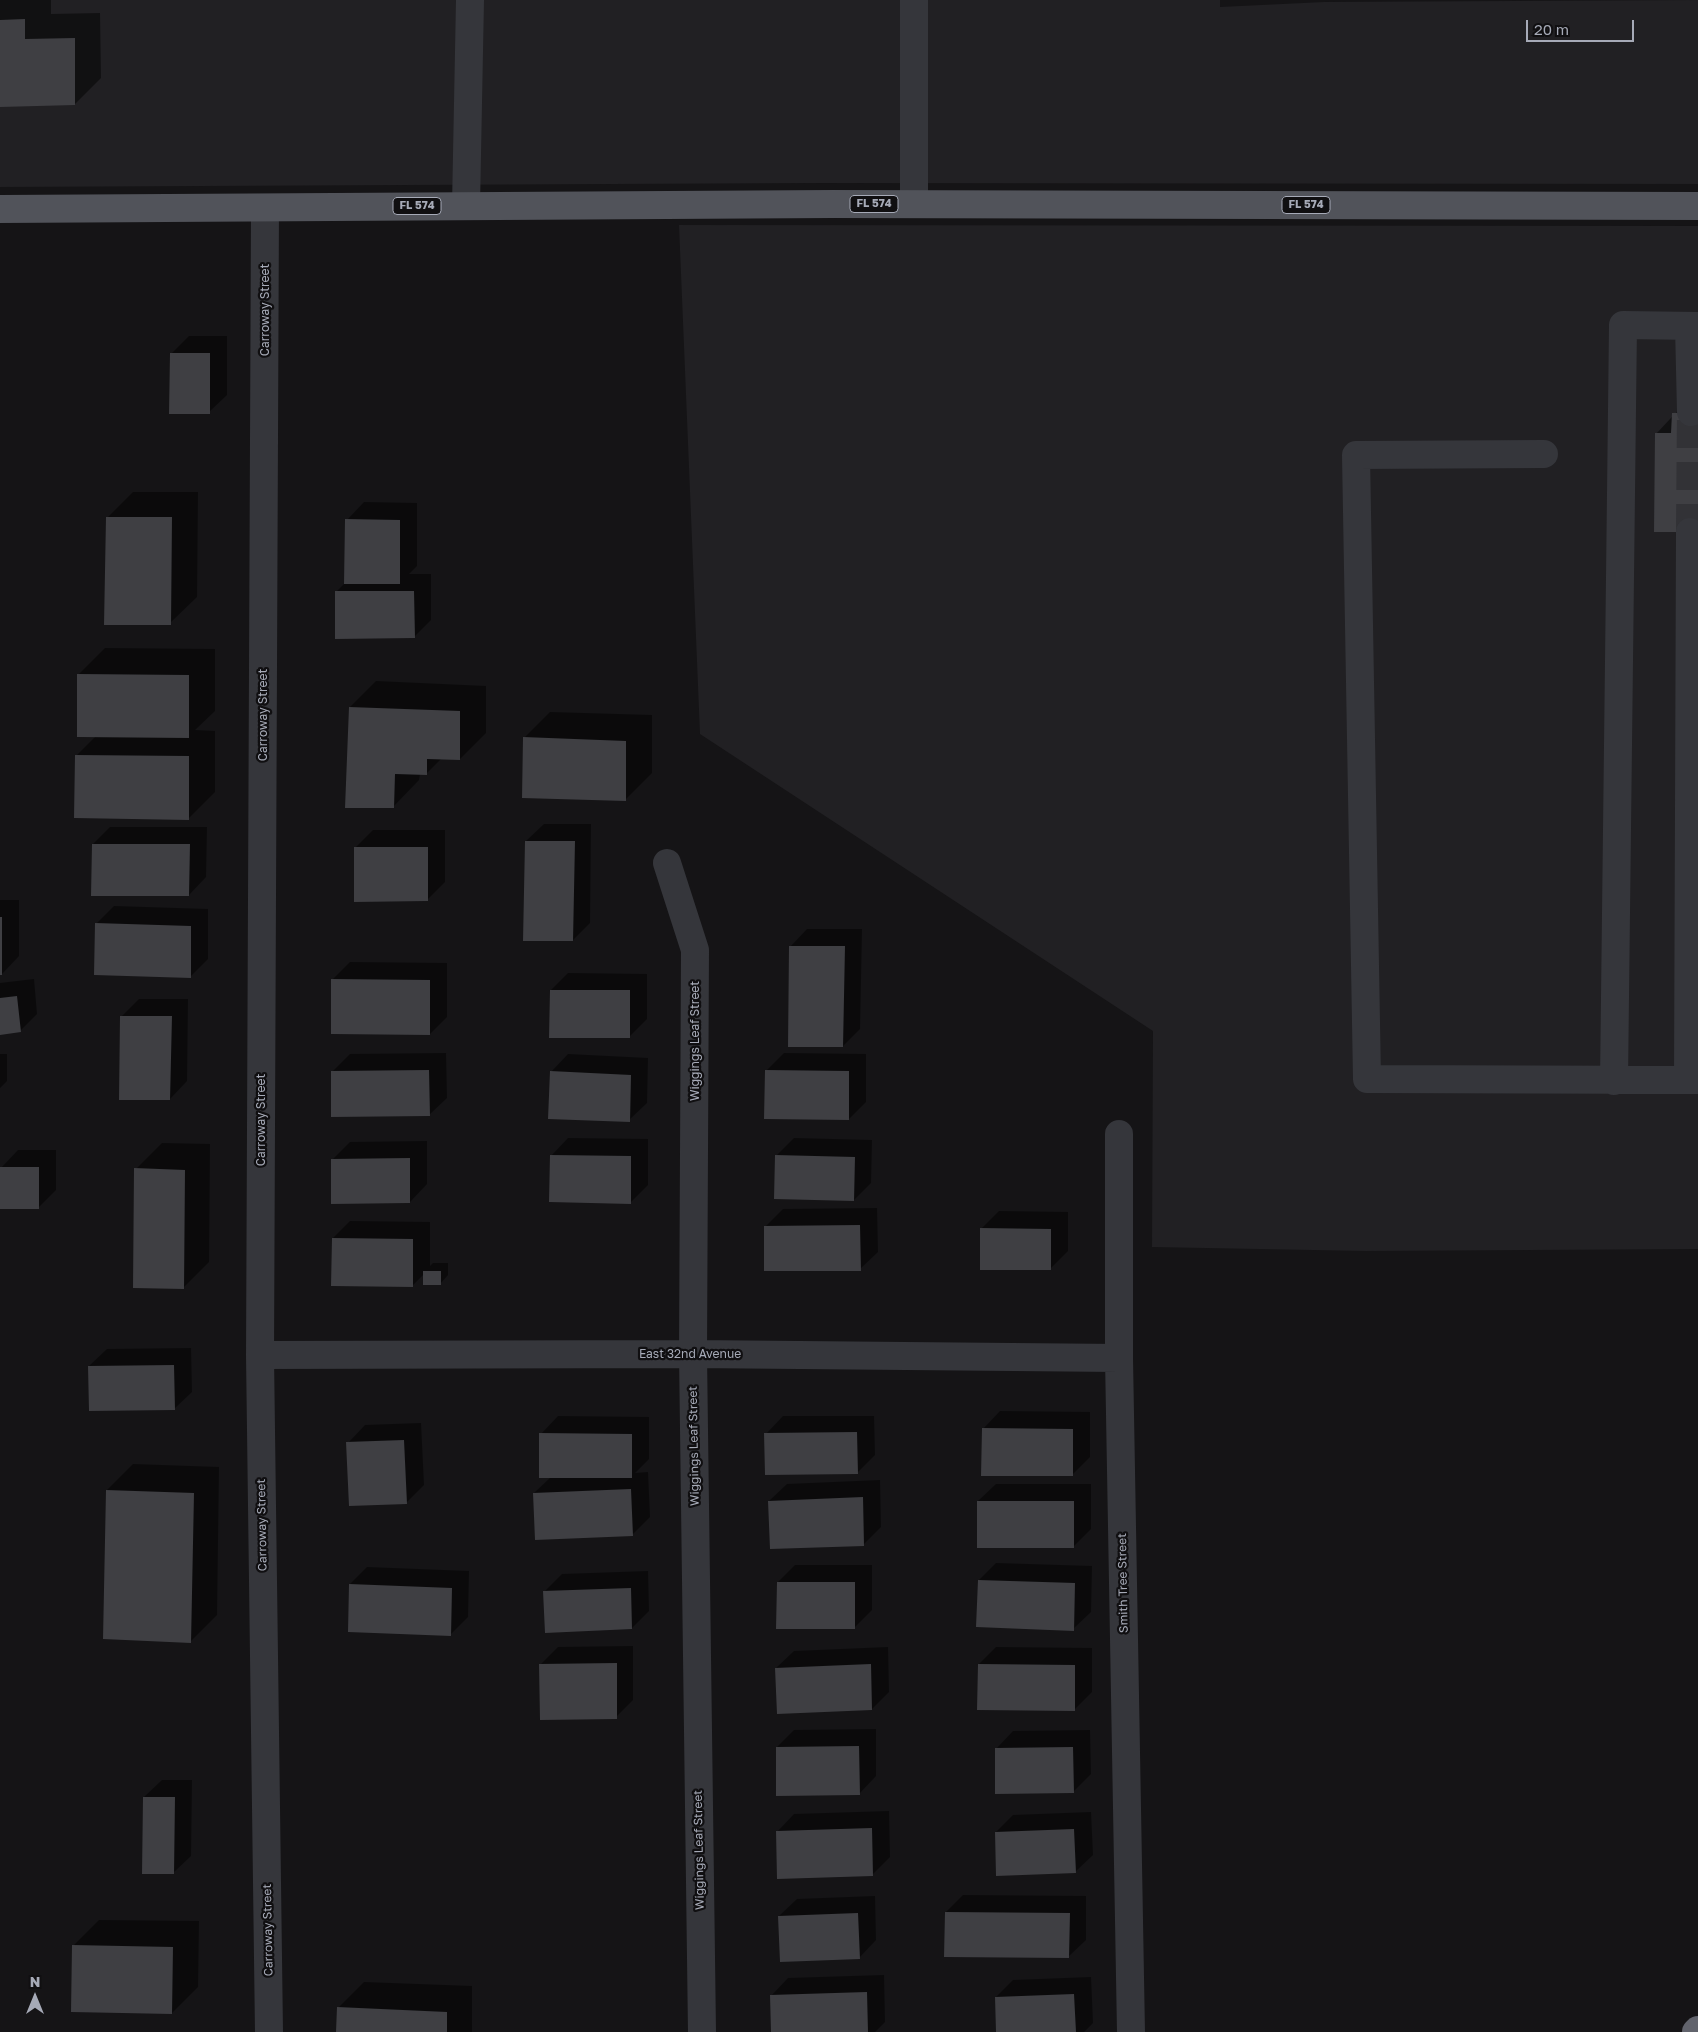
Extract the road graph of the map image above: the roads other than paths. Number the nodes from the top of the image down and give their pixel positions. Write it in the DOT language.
graph roads {
  1 [pos="470,0"];
  2 [pos="914,0"];
  3 [pos="914,204"];
  4 [pos="466,206"];
  5 [pos="1698,206"];
  6 [pos="265,208"];
  7 [pos="0,210"];
  8 [pos="1693,326"];
  9 [pos="1691,412"];
  10 [pos="1544,454"];
  11 [pos="1690,532"];
  12 [pos="667,864"];
  13 [pos="1693,1080"];
  14 [pos="1614,1081"];
  15 [pos="1119,1134"];
  16 [pos="693,1354"];
  17 [pos="260,1355"];
  18 [pos="1120,1358"];
  19 [pos="269,2032"];
  20 [pos="702,2032"];
  21 [pos="1131,2032"];
  1 -- 4 [label="street"];
  2 -- 3 [label="street"];
  3 -- 4 [label="main road, FL 574"];
  3 -- 5 [label="main road, FL 574"];
  4 -- 6 [label="main road, FL 574"];
  6 -- 7 [label="main road, FL 574"];
  6 -- 17 [label="street, Carroway Street"];
  8 -- 9 [label="street"];
  8 -- 14 [label="street"];
  10 -- 14 [label="street"];
  11 -- 13 [label="street"];
  12 -- 16 [label="street, Wiggings Leaf Street"];
  13 -- 14 [label="street"];
  15 -- 18 [label="street, Smith Tree Street"];
  16 -- 17 [label="street, East 32nd Avenue"];
  16 -- 18 [label="street, East 32nd Avenue"];
  16 -- 20 [label="street, Wiggings Leaf Street"];
  17 -- 19 [label="street, Carroway Street"];
  18 -- 21 [label="street, Smith Tree Street"];
}
